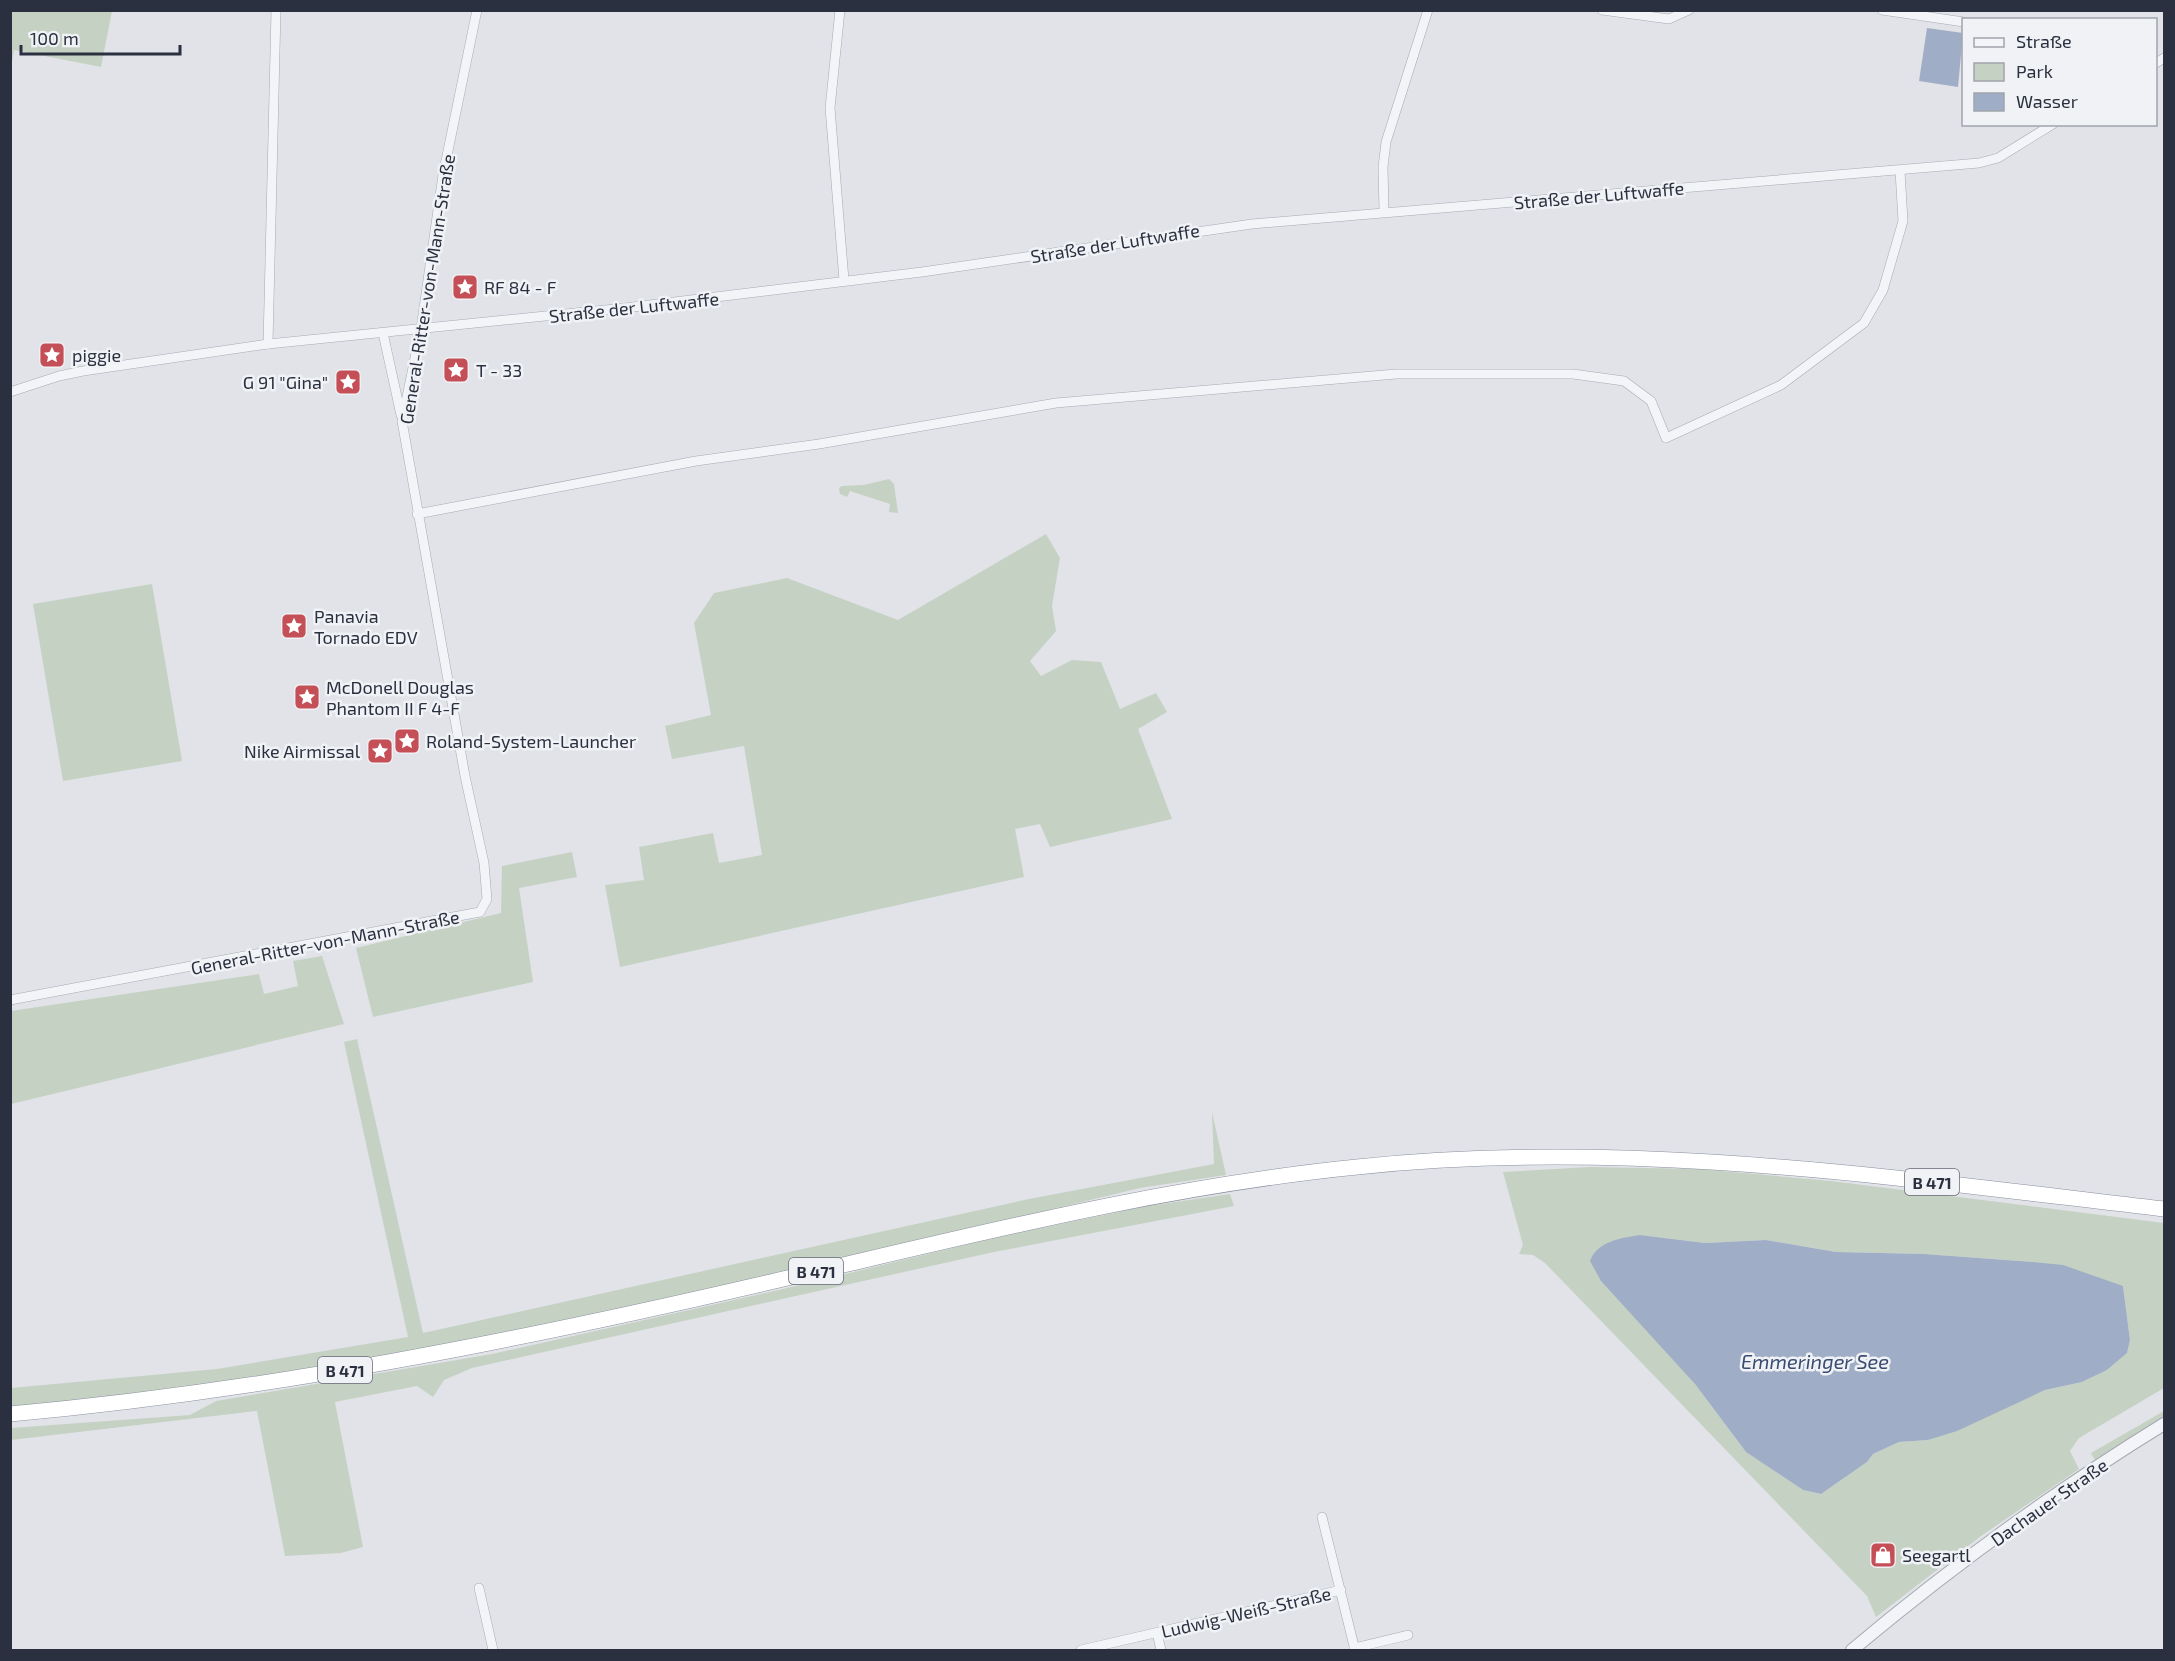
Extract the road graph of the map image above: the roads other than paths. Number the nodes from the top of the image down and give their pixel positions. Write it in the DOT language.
graph roads {
  1 [pos="276,10"];
  2 [pos="477,10"];
  3 [pos="840,10"];
  4 [pos="1428,10"];
  5 [pos="1602,10"];
  6 [pos="1689,10"];
  7 [pos="1882,10"];
  8 [pos="1962,22"];
  9 [pos="2050,126"];
  10 [pos="1900,171"];
  11 [pos="1384,212"];
  12 [pos="844,280"];
  13 [pos="421,329"];
  14 [pos="383,333"];
  15 [pos="268,344"];
  16 [pos="10,392"];
  17 [pos="402,421"];
  18 [pos="417,513"];
  19 [pos="10,1000"];
  20 [pos="2164,1209"];
  21 [pos="13,1415"];
  22 [pos="2164,1424"];
  23 [pos="1322,1517"];
  24 [pos="479,1588"];
  25 [pos="1341,1590"];
  26 [pos="1157,1633"];
  27 [pos="1408,1635"];
  28 [pos="1354,1649"];
  29 [pos="493,1650"];
  30 [pos="1081,1650"];
  31 [pos="1161,1650"];
  32 [pos="1852,1650"];
  1 -- 15 [label="street"];
  2 -- 13 [label="street, General-Ritter-von-Mann-Straße"];
  3 -- 12 [label="street"];
  4 -- 11 [label="street"];
  5 -- 6 [label="street"];
  7 -- 8 [label="street"];
  9 -- 10 [label="street, Straße der Luftwaffe"];
  10 -- 11 [label="street, Straße der Luftwaffe"];
  10 -- 18 [label="street"];
  11 -- 12 [label="street, Straße der Luftwaffe"];
  12 -- 13 [label="street, Straße der Luftwaffe"];
  13 -- 14 [label="street, Straße der Luftwaffe"];
  13 -- 17 [label="street, General-Ritter-von-Mann-Straße"];
  14 -- 15 [label="street, Straße der Luftwaffe"];
  14 -- 17 [label="street"];
  15 -- 16 [label="street, Straße der Luftwaffe"];
  17 -- 18 [label="street, General-Ritter-von-Mann-Straße"];
  18 -- 19 [label="street, General-Ritter-von-Mann-Straße"];
  20 -- 21 [label="highway, B 471"];
  22 -- 32 [label="street, Dachauer Straße"];
  23 -- 25 [label="street"];
  24 -- 29 [label="street"];
  25 -- 26 [label="street, Ludwig-Weiß-Straße"];
  25 -- 28 [label="street"];
  26 -- 30 [label="street, Ludwig-Weiß-Straße"];
  26 -- 31 [label="street"];
  27 -- 28 [label="street"];
}
